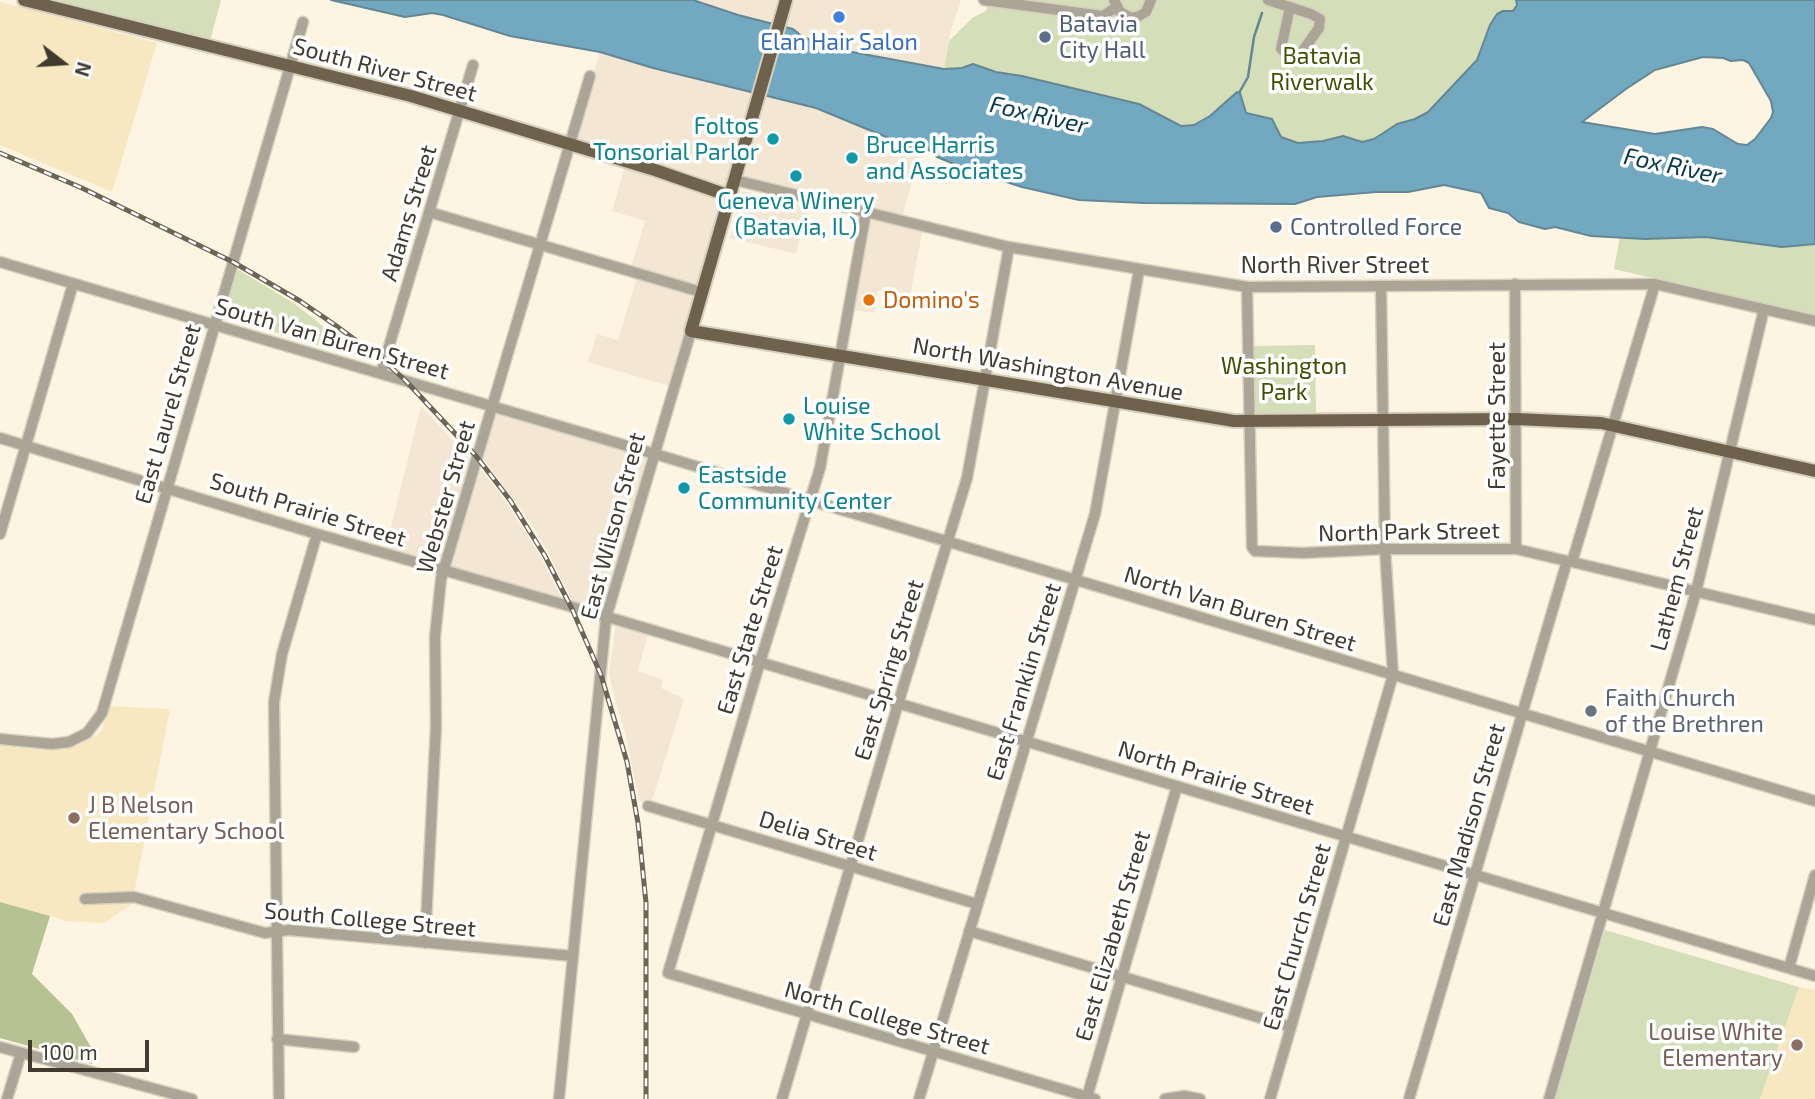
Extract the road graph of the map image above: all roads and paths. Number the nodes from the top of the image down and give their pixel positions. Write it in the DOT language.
graph roads {
  1 [pos="24,0"];
  2 [pos="786,0"];
  3 [pos="984,0"];
  4 [pos="1151,0"];
  5 [pos="1268,0"];
  6 [pos="1115,4"];
  7 [pos="1290,7"];
  8 [pos="303,22"];
  9 [pos="472,65"];
  10 [pos="290,66"];
  11 [pos="590,76"];
  12 [pos="459,110"];
  13 [pos="571,144"];
  14 [pos="735,180"];
  15 [pos="730,196"];
  16 [pos="429,212"];
  17 [pos="866,212"];
  18 [pos="540,244"];
  19 [pos="1009,247"];
  20 [pos="0,262"];
  21 [pos="1139,270"];
  22 [pos="73,284"];
  23 [pos="1515,284"];
  24 [pos="1655,284"];
  25 [pos="1381,286"];
  26 [pos="1247,287"];
  27 [pos="701,292"];
  28 [pos="1764,309"];
  29 [pos="1815,321"];
  30 [pos="215,324"];
  31 [pos="691,331"];
  32 [pos="841,355"];
  33 [pos="381,373"];
  34 [pos="985,381"];
  35 [pos="1116,403"];
  36 [pos="492,406"];
  37 [pos="1383,419"];
  38 [pos="1517,419"];
  39 [pos="1248,421"];
  40 [pos="1614,425"];
  41 [pos="0,438"];
  42 [pos="25,445"];
  43 [pos="1730,451"];
  44 [pos="654,454"];
  45 [pos="1815,471"];
  46 [pos="166,488"];
  47 [pos="810,501"];
  48 [pos="0,534"];
  49 [pos="317,534"];
  50 [pos="948,542"];
  51 [pos="1385,549"];
  52 [pos="1516,549"];
  53 [pos="1569,562"];
  54 [pos="443,571"];
  55 [pos="1076,580"];
  56 [pos="1696,592"];
  57 [pos="606,618"];
  58 [pos="1815,619"];
  59 [pos="759,663"];
  60 [pos="1393,675"];
  61 [pos="898,704"];
  62 [pos="1522,713"];
  63 [pos="0,739"];
  64 [pos="1027,742"];
  65 [pos="1649,751"];
  66 [pos="1177,786"];
  67 [pos="1815,801"];
  68 [pos="648,806"];
  69 [pos="712,825"];
  70 [pos="1345,837"];
  71 [pos="850,866"];
  72 [pos="1474,875"];
  73 [pos="1815,875"];
  74 [pos="85,898"];
  75 [pos="977,904"];
  76 [pos="1603,913"];
  77 [pos="275,931"];
  78 [pos="969,931"];
  79 [pos="425,943"];
  80 [pos="573,956"];
  81 [pos="1789,968"];
  82 [pos="668,973"];
  83 [pos="1121,976"];
  84 [pos="1815,976"];
  85 [pos="807,1014"];
  86 [pos="1291,1027"];
  87 [pos="277,1039"];
  88 [pos="0,1047"];
  89 [pos="354,1047"];
  90 [pos="933,1051"];
  91 [pos="21,1053"];
  92 [pos="1091,1098"];
  93 [pos="8,1099"];
  94 [pos="192,1099"];
  95 [pos="279,1099"];
  96 [pos="559,1099"];
  97 [pos="782,1099"];
  98 [pos="919,1099"];
  99 [pos="1165,1099"];
  100 [pos="1200,1099"];
  101 [pos="1270,1099"];
  102 [pos="1409,1099"];
  103 [pos="1549,1099"];
  1 -- 10 [label="main road, South River Street"];
  2 -- 14 [label="main road, East Wilson Street"];
  3 -- 6 [label="street"];
  4 -- 6 [label="street"];
  5 -- 7 [label="street"];
  7 -- 7 [label="street"];
  8 -- 10 [label="street, East Laurel Street"];
  9 -- 12 [label="street, Adams Street"];
  10 -- 12 [label="main road, South River Street"];
  10 -- 30 [label="street, East Laurel Street"];
  11 -- 13 [label="street, Webster Street"];
  12 -- 13 [label="main road, South River Street"];
  12 -- 16 [label="street, Adams Street"];
  13 -- 15 [label="main road, South River Street"];
  13 -- 18 [label="street, Webster Street"];
  14 -- 15 [label="main road, East Wilson Street"];
  14 -- 17 [label="street, North River Street"];
  15 -- 27 [label="main road, East Wilson Street"];
  16 -- 18 [label="street"];
  16 -- 33 [label="street, Adams Street"];
  17 -- 19 [label="street, North River Street"];
  17 -- 32 [label="street, East State Street"];
  18 -- 27 [label="street"];
  18 -- 36 [label="street, Webster Street"];
  19 -- 21 [label="street, North River Street"];
  19 -- 34 [label="street, East Spring Street"];
  20 -- 22 [label="street, South Van Buren Street"];
  21 -- 26 [label="street, North River Street"];
  21 -- 35 [label="street, East Franklin Street"];
  22 -- 30 [label="street, South Van Buren Street"];
  22 -- 42 [label="street"];
  23 -- 24 [label="street, North River Street"];
  23 -- 25 [label="street, North River Street"];
  23 -- 38 [label="street, Fayette Street"];
  24 -- 28 [label="street, North River Street"];
  24 -- 40 [label="street, East Madison Street"];
  25 -- 26 [label="street, North River Street"];
  25 -- 37 [label="street, East Church Street"];
  26 -- 39 [label="street"];
  27 -- 31 [label="main road, East Wilson Street"];
  28 -- 29 [label="street, North River Street"];
  28 -- 43 [label="street, Lathem Street"];
  30 -- 33 [label="street, South Van Buren Street"];
  30 -- 46 [label="street, East Laurel Street"];
  31 -- 32 [label="main road, North Washington Avenue"];
  31 -- 44 [label="street, East Wilson Street"];
  32 -- 34 [label="main road, North Washington Avenue"];
  32 -- 47 [label="street, East State Street"];
  33 -- 36 [label="street, South Van Buren Street"];
  34 -- 35 [label="main road, North Washington Avenue"];
  34 -- 50 [label="street, East Spring Street"];
  35 -- 39 [label="main road, North Washington Avenue"];
  35 -- 55 [label="street, East Franklin Street"];
  36 -- 44 [label="street, South Van Buren Street"];
  36 -- 54 [label="street, Webster Street"];
  37 -- 38 [label="main road, North Washington Avenue"];
  37 -- 39 [label="main road, North Washington Avenue"];
  37 -- 51 [label="street, East Church Street"];
  38 -- 40 [label="main road, North Washington Avenue"];
  38 -- 52 [label="street, Fayette Street"];
  39 -- 51 [label="street, North Park Street"];
  40 -- 43 [label="main road, North Washington Avenue"];
  40 -- 53 [label="street, East Madison Street"];
  41 -- 42 [label="street, South Prairie Street"];
  42 -- 46 [label="street, South Prairie Street"];
  42 -- 48 [label="street"];
  43 -- 45 [label="main road, North Washington Avenue"];
  43 -- 56 [label="street, Lathem Street"];
  44 -- 47 [label="street, North Van Buren Street"];
  44 -- 57 [label="street, East Wilson Street"];
  46 -- 49 [label="street, South Prairie Street"];
  46 -- 63 [label="street, East Laurel Street"];
  47 -- 50 [label="street, North Van Buren Street"];
  47 -- 59 [label="street, East State Street"];
  49 -- 54 [label="street, South Prairie Street"];
  49 -- 77 [label="street"];
  50 -- 55 [label="street, North Van Buren Street"];
  50 -- 61 [label="street, East Spring Street"];
  51 -- 52 [label="street, North Park Street"];
  51 -- 60 [label="street, East Church Street"];
  52 -- 53 [label="street, North Park Street"];
  53 -- 56 [label="street, North Park Street"];
  53 -- 62 [label="street, East Madison Street"];
  54 -- 57 [label="street, South Prairie Street"];
  54 -- 79 [label="street, Webster Street"];
  55 -- 60 [label="street, North Van Buren Street"];
  55 -- 64 [label="street, East Franklin Street"];
  56 -- 58 [label="street, North Park Street"];
  56 -- 65 [label="street, Lathem Street"];
  57 -- 59 [label="street, North Prairie Street"];
  57 -- 80 [label="street, East Wilson Street"];
  59 -- 61 [label="street, North Prairie Street"];
  59 -- 69 [label="street, East State Street"];
  60 -- 62 [label="street, North Van Buren Street"];
  60 -- 70 [label="street, East Church Street"];
  61 -- 64 [label="street, North Prairie Street"];
  61 -- 71 [label="street, East Spring Street"];
  62 -- 65 [label="street, North Van Buren Street"];
  62 -- 72 [label="street, East Madison Street"];
  64 -- 66 [label="street, North Prairie Street"];
  64 -- 75 [label="street, East Franklin Street"];
  65 -- 67 [label="street, North Van Buren Street"];
  65 -- 76 [label="street, Lathem Street"];
  66 -- 70 [label="street, North Prairie Street"];
  66 -- 83 [label="street, East Elizabeth Street"];
  68 -- 69 [label="street, Delia Street"];
  69 -- 71 [label="street, Delia Street"];
  69 -- 82 [label="street, East State Street"];
  70 -- 72 [label="street, North Prairie Street"];
  70 -- 86 [label="street, East Church Street"];
  71 -- 75 [label="street, Delia Street"];
  71 -- 85 [label="street, East Spring Street"];
  72 -- 76 [label="street, North Prairie Street"];
  72 -- 102 [label="street, East Madison Street"];
  73 -- 81 [label="street"];
  74 -- 77 [label="street, South College Street"];
  75 -- 78 [label="street, East Franklin Street"];
  76 -- 81 [label="street, North Prairie Street"];
  76 -- 103 [label="street, Lathem Street"];
  77 -- 79 [label="street, South College Street"];
  77 -- 87 [label="street"];
  78 -- 83 [label="street"];
  78 -- 90 [label="street, East Franklin Street"];
  79 -- 80 [label="street, South College Street"];
  80 -- 96 [label="street, East Wilson Street"];
  81 -- 84 [label="street, North Prairie Street"];
  82 -- 85 [label="street, North College Street"];
  83 -- 86 [label="street"];
  83 -- 92 [label="street, East Elizabeth Street"];
  85 -- 90 [label="street, North College Street"];
  85 -- 97 [label="street, East Spring Street"];
  86 -- 101 [label="street, East Church Street"];
  87 -- 89 [label="street"];
  87 -- 95 [label="street"];
  88 -- 91 [label="street"];
  90 -- 92 [label="street, North College Street"];
  90 -- 98 [label="street, East Franklin Street"];
  91 -- 93 [label="street"];
  91 -- 94 [label="street"];
  99 -- 100 [label="street"];
}
